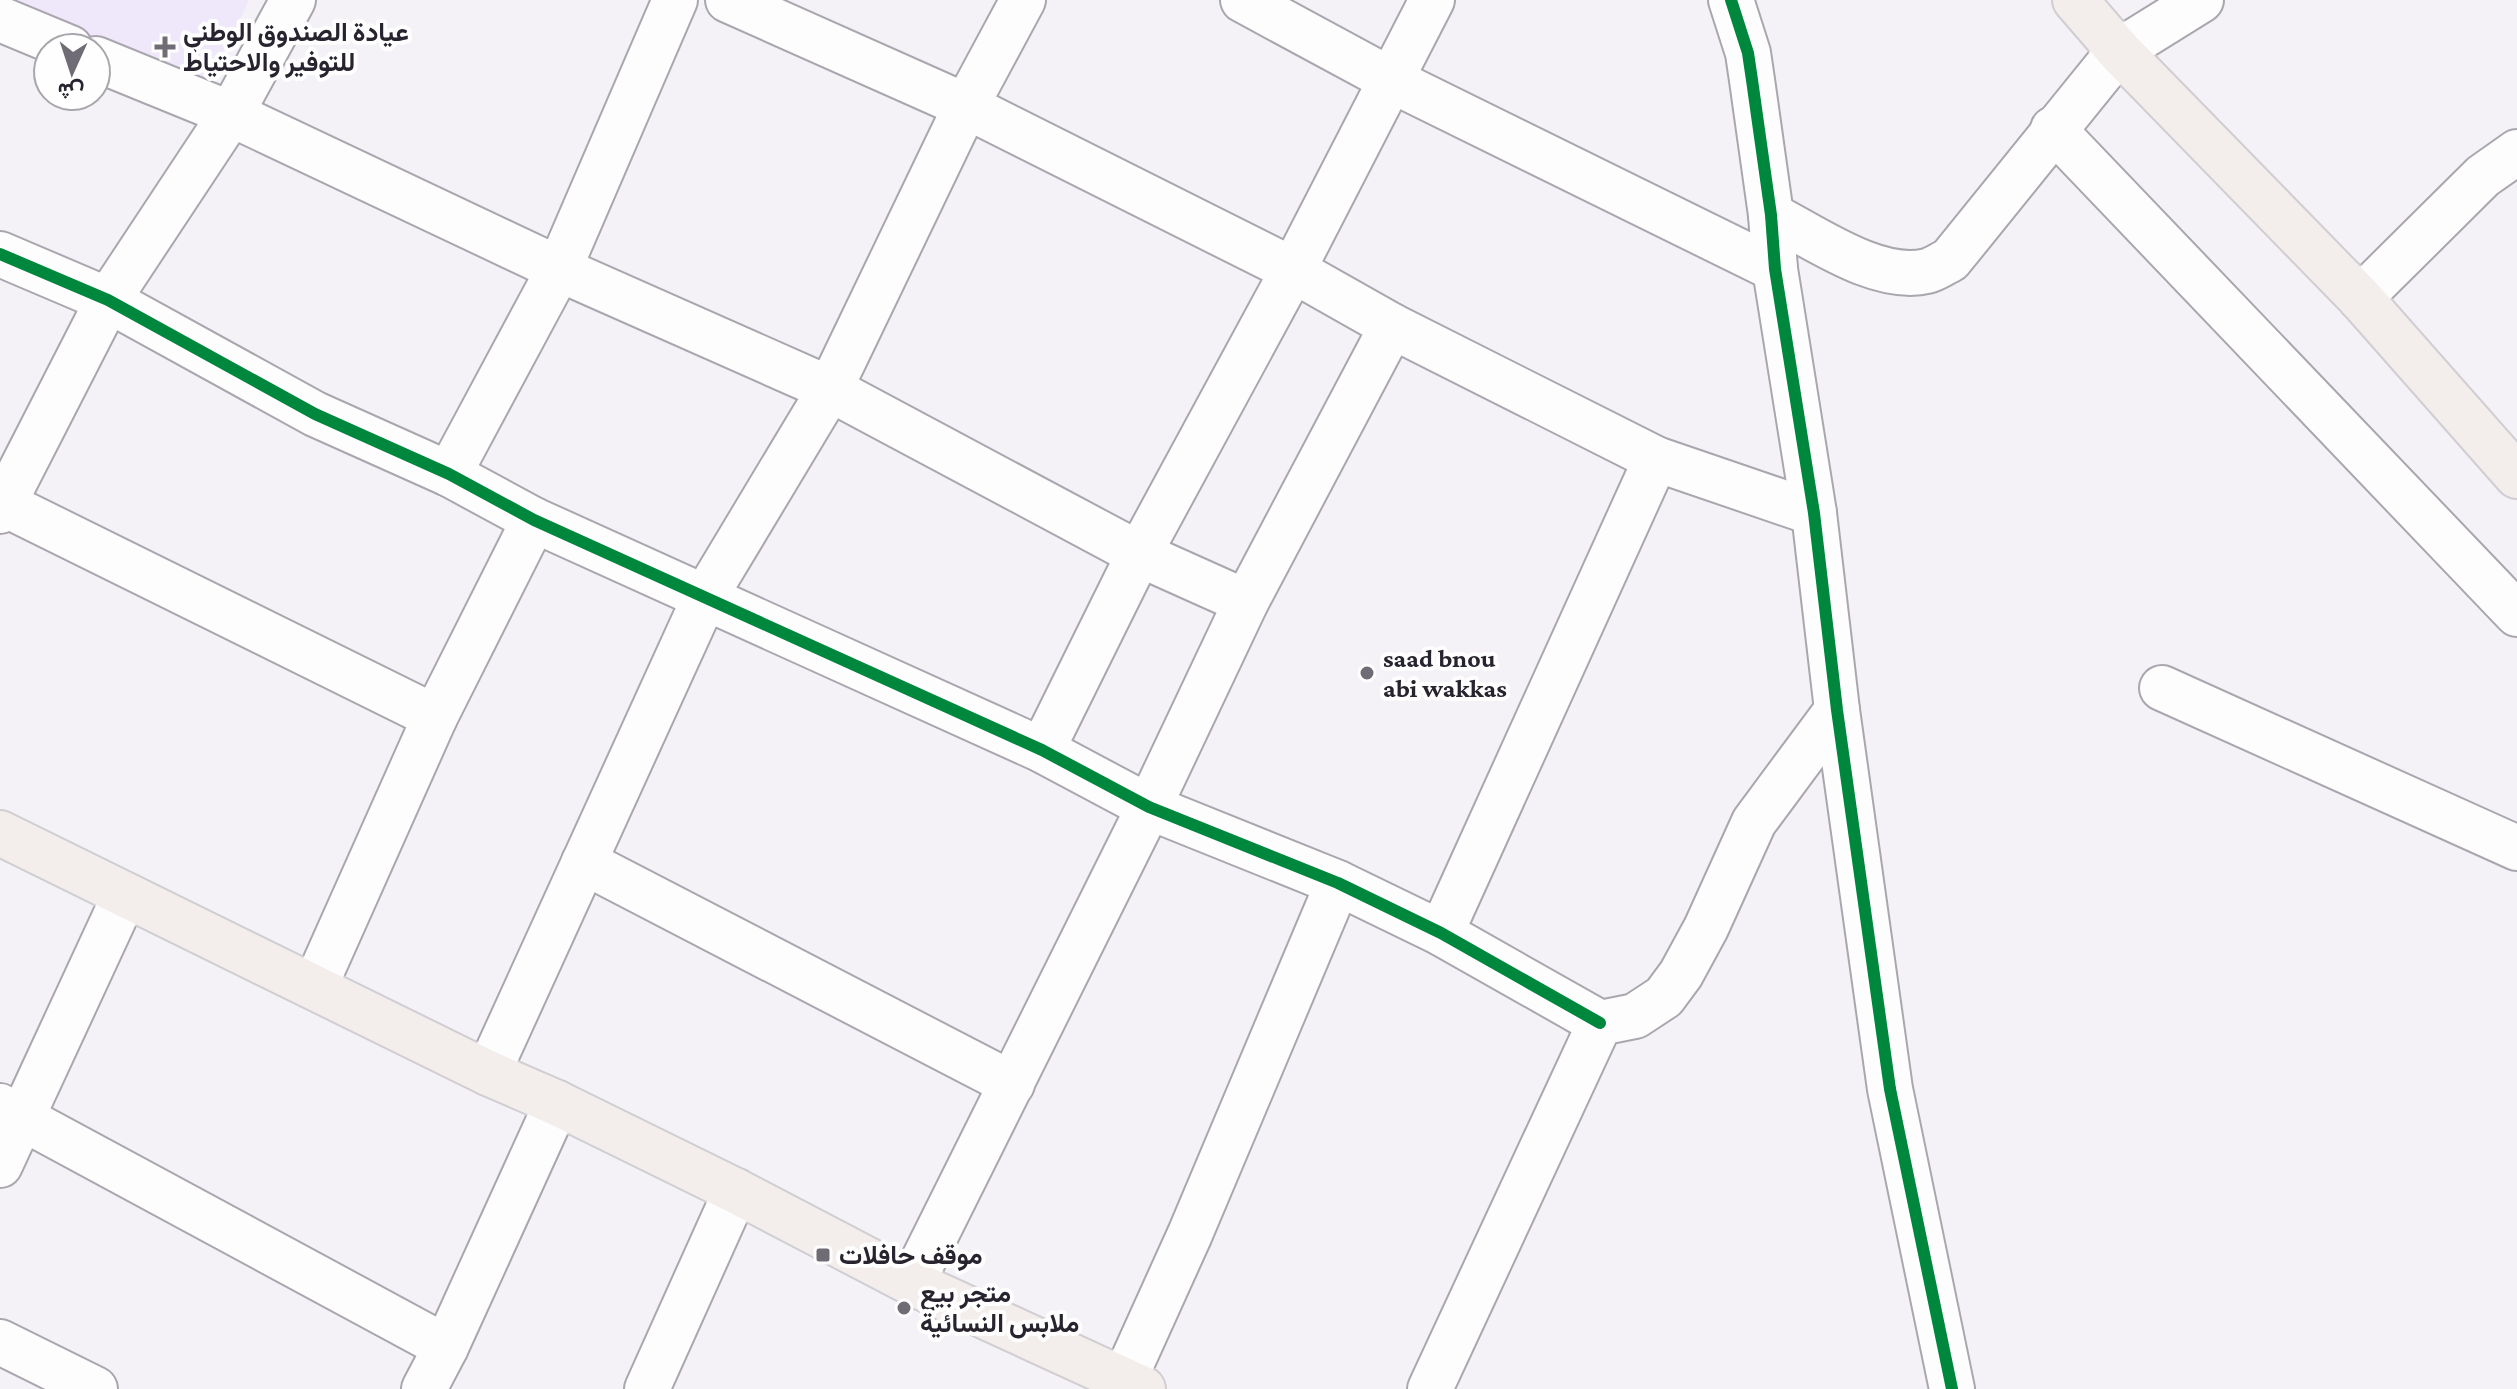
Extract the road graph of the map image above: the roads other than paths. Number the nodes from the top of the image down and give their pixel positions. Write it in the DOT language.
graph roads {
  1 [pos="293,0"];
  2 [pos="675,0"];
  3 [pos="728,0"];
  4 [pos="1023,0"];
  5 [pos="1243,0"];
  6 [pos="1432,0"];
  7 [pos="1731,0"];
  8 [pos="2075,0"];
  9 [pos="2201,0"];
  10 [pos="0,19"];
  11 [pos="32,32"];
  12 [pos="2119,51"];
  13 [pos="112,66"];
  14 [pos="1391,80"];
  15 [pos="966,106"];
  16 [pos="231,114"];
  17 [pos="2053,129"];
  18 [pos="2517,152"];
  19 [pos="1771,215"];
  20 [pos="0,254"];
  21 [pos="559,269"];
  22 [pos="1775,269"];
  23 [pos="1293,270"];
  24 [pos="2360,298"];
  25 [pos="108,300"];
  26 [pos="1392,326"];
  27 [pos="830,389"];
  28 [pos="1656,459"];
  29 [pos="449,474"];
  30 [pos="2517,476"];
  31 [pos="2,508"];
  32 [pos="1814,513"];
  33 [pos="534,520"];
  34 [pos="1139,554"];
  35 [pos="705,597"];
  36 [pos="1246,602"];
  37 [pos="2517,614"];
  38 [pos="2162,688"];
  39 [pos="1837,710"];
  40 [pos="435,717"];
  41 [pos="1042,750"];
  42 [pos="1149,807"];
  43 [pos="0,833"];
  44 [pos="2517,848"];
  45 [pos="584,862"];
  46 [pos="1338,883"];
  47 [pos="125,895"];
  48 [pos="1441,933"];
  49 [pos="315,986"];
  50 [pos="1600,1023"];
  51 [pos="488,1073"];
  52 [pos="1012,1084"];
  53 [pos="557,1103"];
  54 [pos="12,1112"];
  55 [pos="0,1165"];
  56 [pos="736,1191"];
  57 [pos="912,1283"];
  58 [pos="0,1342"];
  59 [pos="446,1347"];
  60 [pos="1134,1384"];
  61 [pos="95,1389"];
  62 [pos="424,1389"];
  63 [pos="647,1389"];
  64 [pos="1430,1389"];
  65 [pos="1952,1389"];
  1 -- 16 [label="street"];
  2 -- 21 [label="street"];
  3 -- 15 [label="street"];
  4 -- 15 [label="street"];
  5 -- 14 [label="street"];
  6 -- 14 [label="street"];
  7 -- 19 [label="street"];
  8 -- 12 [label="main road"];
  9 -- 12 [label="street"];
  10 -- 11 [label="street"];
  12 -- 17 [label="street"];
  12 -- 24 [label="main road"];
  13 -- 16 [label="street"];
  14 -- 22 [label="street"];
  14 -- 23 [label="street"];
  15 -- 23 [label="street"];
  15 -- 27 [label="street"];
  16 -- 21 [label="street"];
  16 -- 25 [label="street"];
  17 -- 19 [label="street"];
  17 -- 37 [label="street"];
  18 -- 24 [label="street"];
  19 -- 22 [label="street"];
  20 -- 25 [label="street"];
  21 -- 27 [label="street"];
  21 -- 29 [label="street"];
  22 -- 32 [label="street"];
  23 -- 26 [label="street"];
  23 -- 34 [label="street"];
  24 -- 30 [label="main road"];
  25 -- 29 [label="street"];
  25 -- 31 [label="street"];
  26 -- 28 [label="street"];
  26 -- 36 [label="street"];
  27 -- 34 [label="street"];
  27 -- 35 [label="street"];
  28 -- 32 [label="street"];
  28 -- 48 [label="street"];
  29 -- 33 [label="street"];
  31 -- 40 [label="street"];
  32 -- 39 [label="street"];
  33 -- 35 [label="street"];
  33 -- 40 [label="street"];
  34 -- 36 [label="street"];
  34 -- 41 [label="street"];
  35 -- 41 [label="street"];
  35 -- 45 [label="street"];
  36 -- 42 [label="street"];
  38 -- 44 [label="street"];
  39 -- 50 [label="street"];
  39 -- 65 [label="street"];
  40 -- 49 [label="street"];
  41 -- 42 [label="street"];
  42 -- 46 [label="street"];
  42 -- 52 [label="street"];
  43 -- 47 [label="main road"];
  45 -- 51 [label="street"];
  45 -- 52 [label="street"];
  46 -- 48 [label="street"];
  46 -- 60 [label="street"];
  47 -- 49 [label="main road"];
  47 -- 54 [label="street"];
  48 -- 50 [label="street"];
  49 -- 51 [label="main road"];
  50 -- 64 [label="street"];
  51 -- 53 [label="main road"];
  52 -- 57 [label="street"];
  53 -- 56 [label="main road"];
  53 -- 59 [label="street"];
  54 -- 55 [label="street"];
  54 -- 59 [label="street"];
  56 -- 57 [label="main road"];
  56 -- 63 [label="street"];
  57 -- 60 [label="main road"];
  58 -- 61 [label="street"];
  59 -- 62 [label="street"];
}
